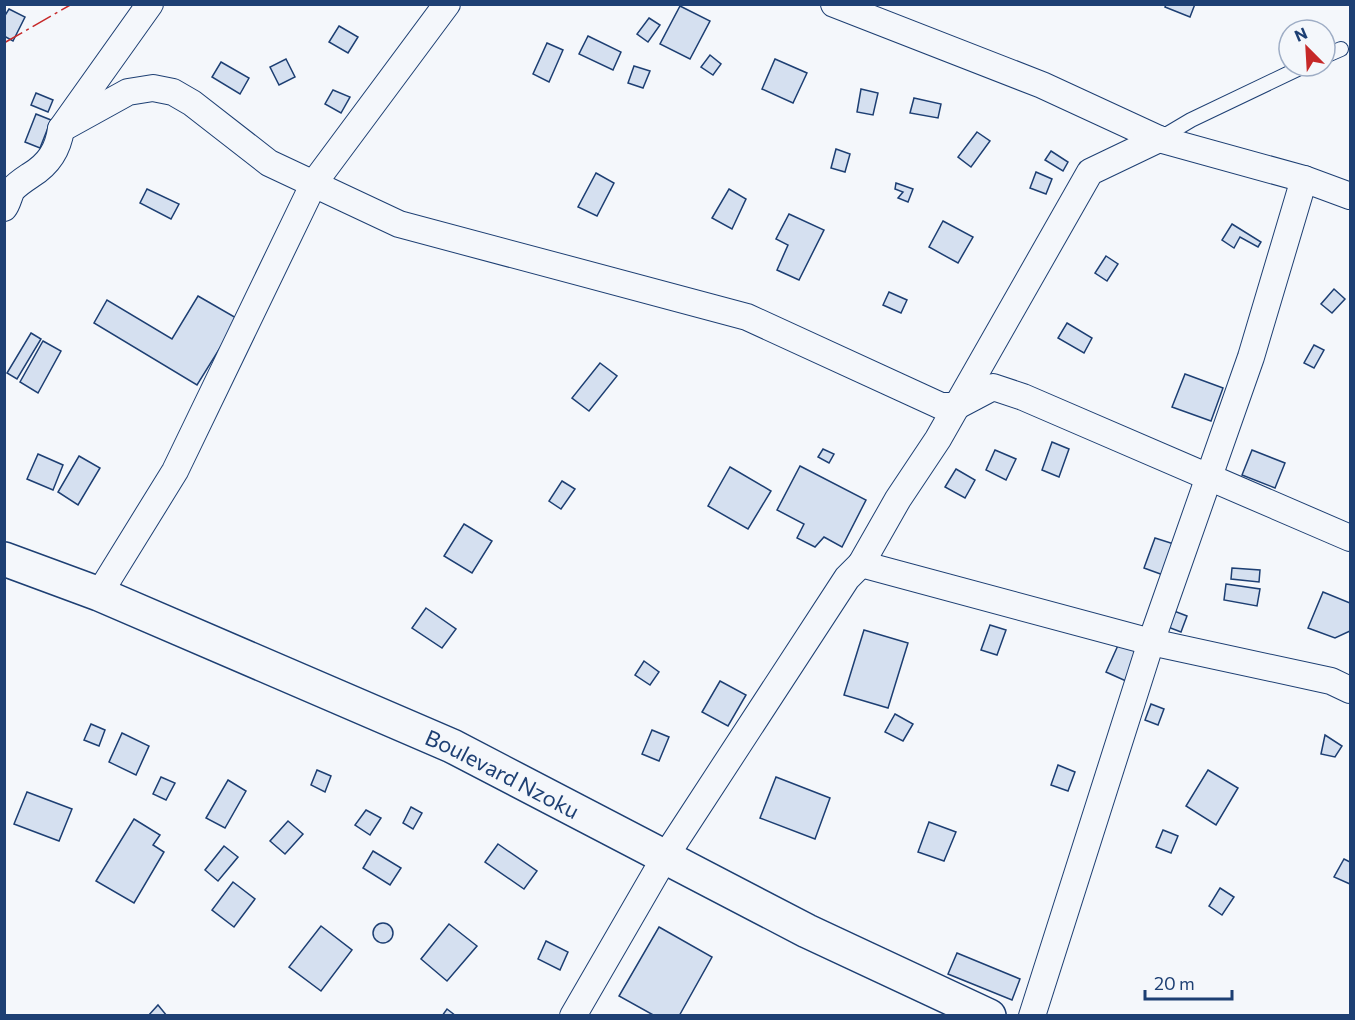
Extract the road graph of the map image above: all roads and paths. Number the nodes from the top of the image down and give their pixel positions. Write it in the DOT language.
graph roads {
  1 [pos="150,4"];
  2 [pos="447,4"];
  3 [pos="834,4"];
  4 [pos="1341,49"];
  5 [pos="1337,51"];
  6 [pos="1279,78"];
  7 [pos="61,129"];
  8 [pos="1159,139"];
  9 [pos="1304,179"];
  10 [pos="314,183"];
  11 [pos="1350,196"];
  12 [pos="5,204"];
  13 [pos="957,406"];
  14 [pos="1208,478"];
  15 [pos="1350,538"];
  16 [pos="4,559"];
  17 [pos="861,564"];
  18 [pos="99,594"];
  19 [pos="1151,642"];
  20 [pos="1350,690"];
  21 [pos="665,857"];
  22 [pos="573,1016"];
  23 [pos="989,1016"];
  24 [pos="1032,1016"];
  1 -- 7 [label="street"];
  2 -- 10 [label="street"];
  3 -- 8 [label="street"];
  4 -- 5 [label="lane"];
  6 -- 8 [label="lane"];
  7 -- 10 [label="street"];
  7 -- 12 [label="street"];
  8 -- 9 [label="street"];
  8 -- 13 [label="street"];
  9 -- 11 [label="street"];
  9 -- 14 [label="street"];
  10 -- 13 [label="street"];
  10 -- 18 [label="street"];
  13 -- 14 [label="street"];
  13 -- 17 [label="street"];
  14 -- 15 [label="street"];
  14 -- 19 [label="street"];
  16 -- 18 [label="street, Boulevard Nzoku"];
  17 -- 19 [label="street"];
  17 -- 21 [label="street"];
  18 -- 21 [label="street, Boulevard Nzoku"];
  19 -- 20 [label="street"];
  19 -- 24 [label="street"];
  21 -- 22 [label="street"];
  21 -- 23 [label="street, Boulevard Nzoku"];
}
